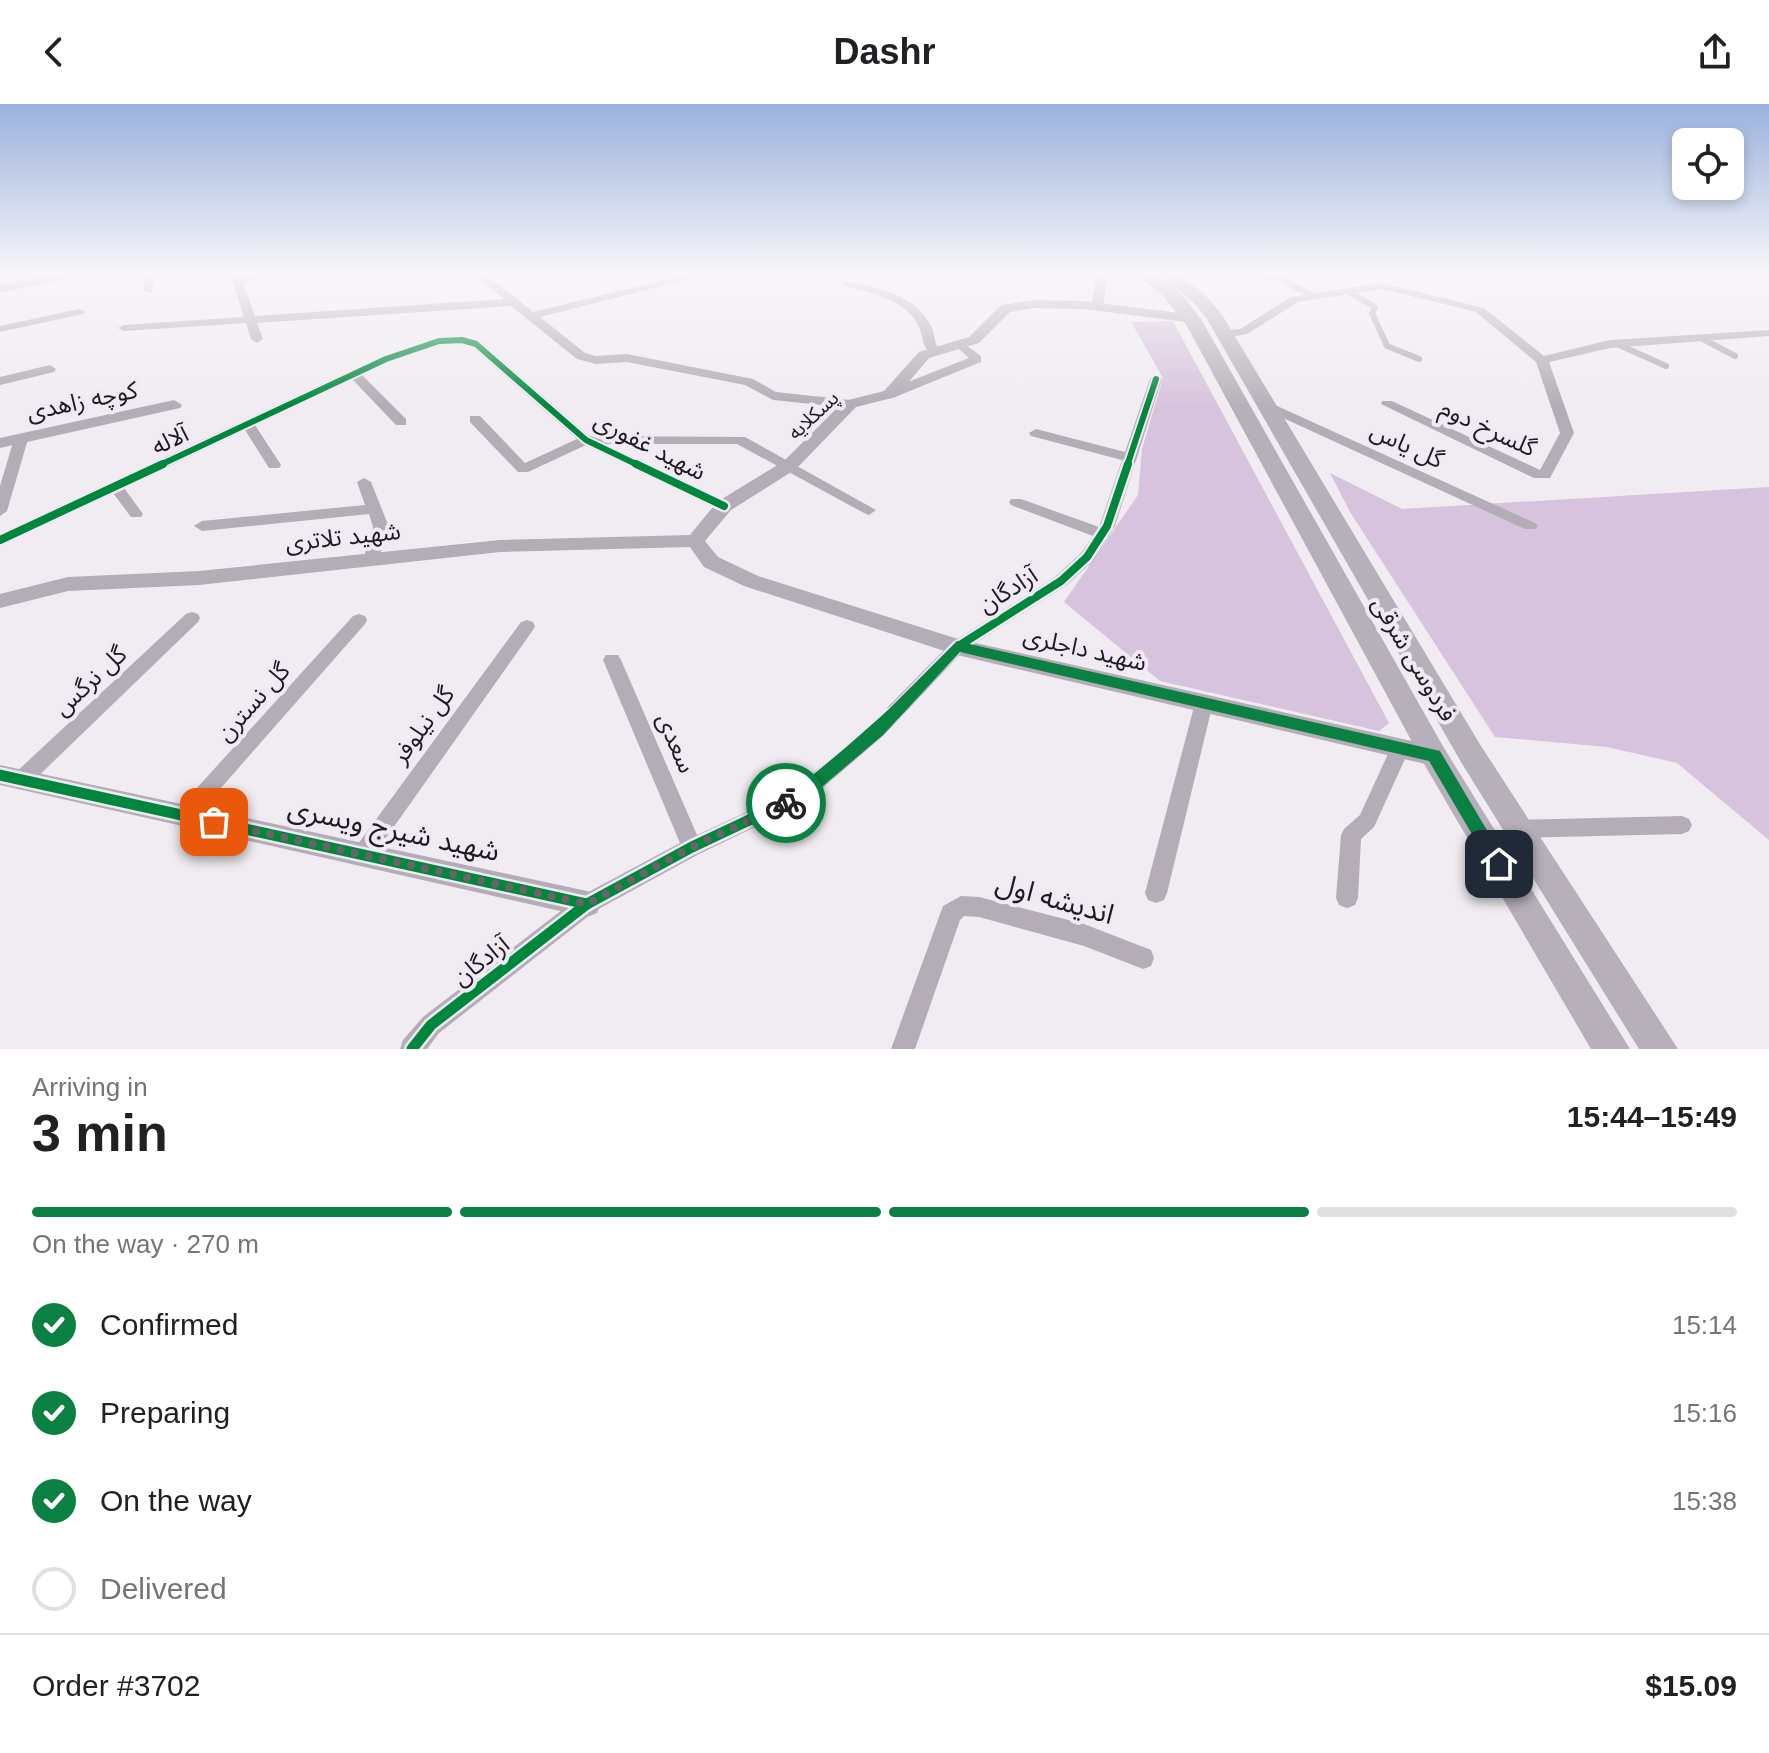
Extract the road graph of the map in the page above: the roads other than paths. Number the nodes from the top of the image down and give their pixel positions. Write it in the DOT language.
graph roads {
  1 [pos="51,318"];
  2 [pos="278,318"];
  3 [pos="534,318"];
  4 [pos="919,318"];
  5 [pos="996,318"];
  6 [pos="1188,318"];
  7 [pos="1213,318"];
  8 [pos="1265,318"];
  9 [pos="1374,318"];
  10 [pos="1490,318"];
  11 [pos="1195,319"];
  12 [pos="250,320"];
  13 [pos="124,328"];
  14 [pos="0,329"];
  15 [pos="1769,333"];
  16 [pos="1224,334"];
  17 [pos="1701,338"];
  18 [pos="257,339"];
  19 [pos="959,344"];
  20 [pos="1616,344"];
  21 [pos="933,350"];
  22 [pos="1735,356"];
  23 [pos="1419,359"];
  24 [pos="1542,360"];
  25 [pos="1666,366"];
  26 [pos="50,369"];
  27 [pos="356,376"];
  28 [pos="1156,379"];
  29 [pos="0,381"];
  30 [pos="890,394"];
  31 [pos="850,404"];
  32 [pos="1264,404"];
  33 [pos="1387,404"];
  34 [pos="174,405"];
  35 [pos="475,419"];
  36 [pos="401,422"];
  37 [pos="249,426"];
  38 [pos="1036,433"];
  39 [pos="21,439"];
  40 [pos="586,440"];
  41 [pos="0,443"];
  42 [pos="1130,458"];
  43 [pos="274,465"];
  44 [pos="790,465"];
  45 [pos="364,482"];
  46 [pos="116,487"];
  47 [pos="1016,502"];
  48 [pos="724,506"];
  49 [pos="374,509"];
  50 [pos="869,510"];
  51 [pos="0,511"];
  52 [pos="136,514"];
  53 [pos="202,526"];
  54 [pos="1530,526"];
  55 [pos="1102,534"];
  56 [pos="0,540"];
  57 [pos="695,541"];
  58 [pos="1317,548"];
  59 [pos="1348,548"];
  60 [pos="371,560"];
  61 [pos="0,601"];
  62 [pos="192,618"];
  63 [pos="359,620"];
  64 [pos="527,626"];
  65 [pos="957,647"];
  66 [pos="612,660"];
  67 [pos="1204,703"];
  68 [pos="1400,748"];
  69 [pos="1434,756"];
  70 [pos="10,778"];
  71 [pos="184,816"];
  72 [pos="1682,825"];
  73 [pos="1518,829"];
  74 [pos="692,847"];
  75 [pos="362,855"];
  76 [pos="1156,893"];
  77 [pos="1347,898"];
  78 [pos="587,904"];
  79 [pos="1143,958"];
  80 [pos="412,1049"];
  81 [pos="903,1049"];
  82 [pos="1612,1049"];
  83 [pos="1660,1049"];
  1 -- 14 [label="street"];
  2 -- 12 [label="street"];
  3 -- 31 [label="street"];
  4 -- 21 [label="street"];
  5 -- 19 [label="street"];
  6 -- 11 [label="street"];
  7 -- 16 [label="main road, فردوسی شرقی"];
  8 -- 16 [label="street"];
  9 -- 23 [label="lane"];
  10 -- 24 [label="street"];
  11 -- 58 [label="main road, فردوسی شرقی"];
  12 -- 13 [label="street"];
  12 -- 18 [label="street"];
  15 -- 17 [label="street"];
  16 -- 32 [label="main road, فردوسی شرقی"];
  17 -- 20 [label="street"];
  17 -- 22 [label="lane"];
  19 -- 21 [label="street"];
  19 -- 30 [label="street"];
  20 -- 24 [label="street"];
  20 -- 25 [label="lane"];
  21 -- 30 [label="street"];
  24 -- 33 [label="street, گلسرخ دوم"];
  26 -- 29 [label="street"];
  27 -- 36 [label="street"];
  27 -- 37 [label="street, آلاله"];
  27 -- 40 [label="street, شهید غفوری"];
  28 -- 42 [label="street, آزادگان"];
  30 -- 31 [label="street, پسکلایه"];
  31 -- 44 [label="street, پسکلایه"];
  32 -- 54 [label="street, گل یاس"];
  32 -- 59 [label="main road, فردوسی شرقی"];
  34 -- 39 [label="street, کوچه زاهدی"];
  35 -- 40 [label="street"];
  37 -- 43 [label="street"];
  37 -- 46 [label="street, آلاله"];
  38 -- 42 [label="street"];
  39 -- 41 [label="street, کوچه زاهدی"];
  39 -- 51 [label="street"];
  40 -- 44 [label="street, شهید غفوری"];
  40 -- 48 [label="street, شهید غفوری"];
  42 -- 55 [label="street, آزادگان"];
  44 -- 48 [label="street, پسکلایه"];
  44 -- 50 [label="street, شهید غفوری"];
  45 -- 49 [label="street"];
  46 -- 52 [label="street"];
  46 -- 56 [label="street, آلاله"];
  47 -- 55 [label="street"];
  48 -- 57 [label="street, پسکلایه"];
  49 -- 53 [label="street"];
  49 -- 60 [label="street"];
  55 -- 65 [label="street, آزادگان"];
  57 -- 60 [label="street, شهید تلاتری"];
  57 -- 65 [label="street, شهید داجلری"];
  58 -- 59 [label="main road"];
  58 -- 69 [label="main road, فردوسی شرقی"];
  59 -- 73 [label="main road, فردوسی شرقی"];
  60 -- 61 [label="street, شهید تلاتری"];
  62 -- 70 [label="street, گل نرگس"];
  63 -- 71 [label="street, گل نسترن"];
  64 -- 75 [label="street, گل نیلوفر"];
  65 -- 67 [label="street, شهید داجلری"];
  65 -- 74 [label="street, آزادگان"];
  66 -- 74 [label="street, سعدی"];
  67 -- 68 [label="street, شهید داجلری"];
  67 -- 76 [label="street"];
  68 -- 69 [label="street, شهید داجلری"];
  68 -- 77 [label="street"];
  69 -- 82 [label="main road, فردوسی شرقی"];
  70 -- 71 [label="street, شهید شیرج ویسری"];
  71 -- 75 [label="street, شهید شیرج ویسری"];
  72 -- 73 [label="street"];
  73 -- 83 [label="main road, فردوسی شرقی"];
  74 -- 78 [label="street, آزادگان"];
  75 -- 78 [label="street, شهید شیرج ویسری"];
  78 -- 80 [label="street, آزادگان"];
  79 -- 81 [label="street, اندیشه اول"];
}
